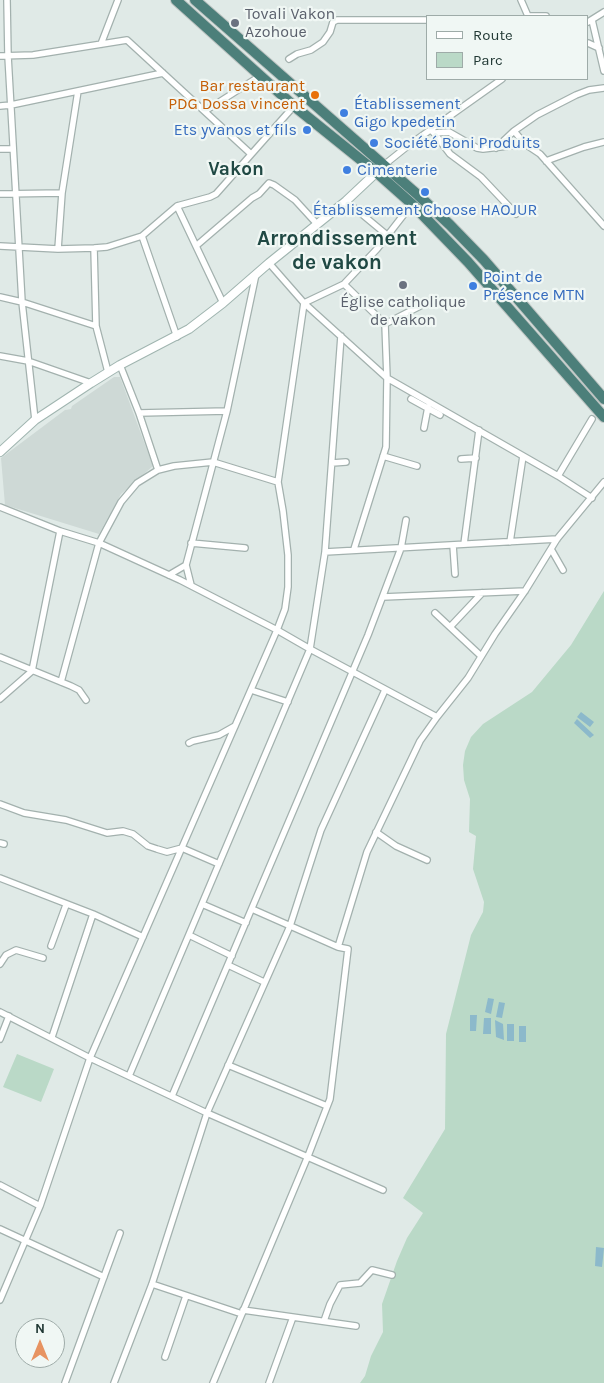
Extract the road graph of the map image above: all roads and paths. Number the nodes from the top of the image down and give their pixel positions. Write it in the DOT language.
graph roads {
  1 [pos="7,0"];
  2 [pos="118,0"];
  3 [pos="176,0"];
  4 [pos="195,0"];
  5 [pos="521,0"];
  6 [pos="604,12"];
  7 [pos="528,15"];
  8 [pos="604,17"];
  9 [pos="591,19"];
  10 [pos="426,20"];
  11 [pos="589,43"];
  12 [pos="101,44"];
  13 [pos="599,48"];
  14 [pos="0,56"];
  15 [pos="8,56"];
  16 [pos="289,59"];
  17 [pos="604,72"];
  18 [pos="163,73"];
  19 [pos="260,76"];
  20 [pos="501,80"];
  21 [pos="604,88"];
  22 [pos="78,91"];
  23 [pos="11,105"];
  24 [pos="0,106"];
  25 [pos="294,106"];
  26 [pos="205,111"];
  27 [pos="432,131"];
  28 [pos="514,131"];
  29 [pos="604,142"];
  30 [pos="524,144"];
  31 [pos="496,148"];
  32 [pos="0,149"];
  33 [pos="13,149"];
  34 [pos="251,154"];
  35 [pos="546,161"];
  36 [pos="380,168"];
  37 [pos="16,193"];
  38 [pos="62,193"];
  39 [pos="0,194"];
  40 [pos="346,202"];
  41 [pos="412,204"];
  42 [pos="177,206"];
  43 [pos="516,214"];
  44 [pos="317,224"];
  45 [pos="604,226"];
  46 [pos="387,235"];
  47 [pos="142,236"];
  48 [pos="0,246"];
  49 [pos="18,246"];
  50 [pos="196,246"];
  51 [pos="94,248"];
  52 [pos="58,249"];
  53 [pos="269,263"];
  54 [pos="256,274"];
  55 [pos="344,284"];
  56 [pos="0,297"];
  57 [pos="22,302"];
  58 [pos="428,302"];
  59 [pos="223,303"];
  60 [pos="304,303"];
  61 [pos="385,324"];
  62 [pos="96,326"];
  63 [pos="177,336"];
  64 [pos="341,336"];
  65 [pos="0,356"];
  66 [pos="28,361"];
  67 [pos="120,365"];
  68 [pos="108,372"];
  69 [pos="387,378"];
  70 [pos="91,383"];
  71 [pos="411,399"];
  72 [pos="604,399"];
  73 [pos="428,405"];
  74 [pos="227,412"];
  75 [pos="139,413"];
  76 [pos="440,415"];
  77 [pos="604,416"];
  78 [pos="592,419"];
  79 [pos="35,420"];
  80 [pos="424,428"];
  81 [pos="479,430"];
  82 [pos="0,452"];
  83 [pos="383,456"];
  84 [pos="523,456"];
  85 [pos="476,458"];
  86 [pos="461,459"];
  87 [pos="213,462"];
  88 [pos="346,462"];
  89 [pos="332,463"];
  90 [pos="417,466"];
  91 [pos="158,470"];
  92 [pos="558,476"];
  93 [pos="278,482"];
  94 [pos="604,482"];
  95 [pos="592,498"];
  96 [pos="0,507"];
  97 [pos="406,520"];
  98 [pos="60,531"];
  99 [pos="557,539"];
  100 [pos="510,542"];
  101 [pos="99,543"];
  102 [pos="191,543"];
  103 [pos="464,544"];
  104 [pos="453,545"];
  105 [pos="245,548"];
  106 [pos="401,548"];
  107 [pos="354,549"];
  108 [pos="551,549"];
  109 [pos="325,552"];
  110 [pos="186,565"];
  111 [pos="564,570"];
  112 [pos="455,574"];
  113 [pos="169,575"];
  114 [pos="190,585"];
  115 [pos="525,591"];
  116 [pos="482,592"];
  117 [pos="383,597"];
  118 [pos="435,613"];
  119 [pos="450,628"];
  120 [pos="277,630"];
  121 [pos="310,649"];
  122 [pos="481,656"];
  123 [pos="0,657"];
  124 [pos="32,671"];
  125 [pos="353,673"];
  126 [pos="61,682"];
  127 [pos="251,690"];
  128 [pos="385,690"];
  129 [pos="0,699"];
  130 [pos="86,700"];
  131 [pos="288,702"];
  132 [pos="437,718"];
  133 [pos="235,726"];
  134 [pos="189,743"];
  135 [pos="0,804"];
  136 [pos="376,832"];
  137 [pos="182,848"];
  138 [pos="427,860"];
  139 [pos="219,864"];
  140 [pos="0,878"];
  141 [pos="202,904"];
  142 [pos="66,905"];
  143 [pos="252,909"];
  144 [pos="93,914"];
  145 [pos="246,923"];
  146 [pos="290,926"];
  147 [pos="189,935"];
  148 [pos="143,937"];
  149 [pos="50,946"];
  150 [pos="338,947"];
  151 [pos="232,956"];
  152 [pos="43,958"];
  153 [pos="0,964"];
  154 [pos="228,965"];
  155 [pos="264,982"];
  156 [pos="0,1012"];
  157 [pos="9,1016"];
  158 [pos="52,1037"];
  159 [pos="0,1039"];
  160 [pos="90,1058"];
  161 [pos="228,1066"];
  162 [pos="129,1076"];
  163 [pos="172,1096"];
  164 [pos="327,1106"];
  165 [pos="207,1113"];
  166 [pos="308,1156"];
  167 [pos="0,1185"];
  168 [pos="383,1190"];
  169 [pos="40,1206"];
  170 [pos="0,1229"];
  171 [pos="120,1233"];
  172 [pos="25,1240"];
  173 [pos="392,1275"];
  174 [pos="104,1276"];
  175 [pos="152,1284"];
  176 [pos="186,1296"];
  177 [pos="0,1300"];
  178 [pos="242,1312"];
  179 [pos="292,1317"];
  180 [pos="324,1321"];
  181 [pos="356,1326"];
  182 [pos="165,1357"];
  183 [pos="65,1383"];
  184 [pos="114,1383"];
  185 [pos="212,1383"];
  186 [pos="269,1383"];
  1 -- 15 [label="street"];
  2 -- 12 [label="street"];
  3 -- 19 [label="highway"];
  4 -- 36 [label="highway"];
  5 -- 7 [label="street"];
  6 -- 9 [label="street"];
  8 -- 9 [label="street"];
  9 -- 13 [label="street"];
  10 -- 16 [label="street"];
  11 -- 13 [label="street"];
  12 -- 15 [label="street"];
  12 -- 18 [label="street"];
  13 -- 17 [label="street"];
  14 -- 15 [label="street"];
  15 -- 23 [label="street"];
  18 -- 22 [label="street"];
  18 -- 26 [label="street"];
  19 -- 25 [label="highway"];
  19 -- 26 [label="street"];
  20 -- 27 [label="street"];
  21 -- 28 [label="street"];
  22 -- 23 [label="street"];
  22 -- 38 [label="street"];
  23 -- 24 [label="street"];
  23 -- 33 [label="street"];
  25 -- 34 [label="street"];
  25 -- 36 [label="highway"];
  26 -- 34 [label="street"];
  27 -- 31 [label="street"];
  27 -- 36 [label="street"];
  27 -- 43 [label="street"];
  28 -- 30 [label="street"];
  28 -- 31 [label="street"];
  29 -- 35 [label="street"];
  30 -- 31 [label="street"];
  30 -- 35 [label="street"];
  32 -- 33 [label="street"];
  33 -- 37 [label="street"];
  34 -- 42 [label="street"];
  35 -- 45 [label="street"];
  36 -- 40 [label="main road"];
  36 -- 41 [label="highway"];
  36 -- 72 [label="highway"];
  37 -- 38 [label="street"];
  37 -- 39 [label="street"];
  37 -- 49 [label="street"];
  38 -- 52 [label="street"];
  40 -- 44 [label="main road"];
  40 -- 46 [label="street"];
  41 -- 46 [label="street"];
  41 -- 77 [label="highway"];
  42 -- 47 [label="street"];
  42 -- 50 [label="street"];
  44 -- 50 [label="street"];
  44 -- 53 [label="main road"];
  46 -- 55 [label="street"];
  47 -- 51 [label="street"];
  47 -- 63 [label="street"];
  48 -- 49 [label="street"];
  49 -- 52 [label="street"];
  49 -- 57 [label="street"];
  50 -- 59 [label="street"];
  51 -- 52 [label="street"];
  51 -- 62 [label="street"];
  53 -- 54 [label="main road"];
  53 -- 60 [label="street"];
  54 -- 59 [label="main road"];
  54 -- 74 [label="street"];
  55 -- 60 [label="street"];
  55 -- 61 [label="street"];
  56 -- 57 [label="street"];
  57 -- 62 [label="street"];
  57 -- 66 [label="street"];
  58 -- 61 [label="street"];
  59 -- 63 [label="main road"];
  60 -- 64 [label="street"];
  60 -- 93 [label="street"];
  61 -- 69 [label="street"];
  62 -- 68 [label="street"];
  63 -- 67 [label="main road"];
  64 -- 69 [label="street"];
  64 -- 89 [label="street"];
  65 -- 66 [label="street"];
  66 -- 70 [label="street"];
  66 -- 79 [label="street"];
  67 -- 68 [label="main road"];
  67 -- 75 [label="street"];
  68 -- 70 [label="main road"];
  69 -- 73 [label="street"];
  69 -- 83 [label="street"];
  70 -- 79 [label="main road"];
  71 -- 73 [label="street"];
  73 -- 76 [label="street"];
  73 -- 80 [label="street"];
  73 -- 81 [label="street"];
  74 -- 75 [label="street"];
  74 -- 87 [label="street"];
  75 -- 91 [label="street"];
  78 -- 92 [label="street"];
  79 -- 82 [label="main road"];
  81 -- 84 [label="street"];
  81 -- 85 [label="street"];
  83 -- 90 [label="street"];
  83 -- 107 [label="street"];
  84 -- 92 [label="street"];
  84 -- 100 [label="street"];
  85 -- 86 [label="street"];
  85 -- 103 [label="street"];
  87 -- 91 [label="street"];
  87 -- 93 [label="street"];
  87 -- 102 [label="street"];
  88 -- 89 [label="street"];
  89 -- 109 [label="street"];
  91 -- 101 [label="street"];
  92 -- 95 [label="street"];
  93 -- 120 [label="street"];
  94 -- 95 [label="street"];
  95 -- 99 [label="street"];
  96 -- 98 [label="street"];
  97 -- 106 [label="street"];
  98 -- 101 [label="street"];
  98 -- 124 [label="street"];
  99 -- 100 [label="street"];
  99 -- 108 [label="street"];
  100 -- 103 [label="street"];
  101 -- 113 [label="street"];
  101 -- 126 [label="street"];
  102 -- 105 [label="street"];
  102 -- 110 [label="street"];
  103 -- 104 [label="street"];
  104 -- 106 [label="street"];
  104 -- 112 [label="street"];
  106 -- 107 [label="street"];
  106 -- 117 [label="street"];
  107 -- 109 [label="street"];
  108 -- 111 [label="street"];
  108 -- 115 [label="street"];
  109 -- 121 [label="street"];
  110 -- 113 [label="street"];
  110 -- 114 [label="street"];
  113 -- 114 [label="street"];
  114 -- 120 [label="street"];
  115 -- 116 [label="street"];
  115 -- 122 [label="street"];
  116 -- 117 [label="street"];
  116 -- 119 [label="street"];
  117 -- 125 [label="street"];
  118 -- 119 [label="street"];
  119 -- 122 [label="street"];
  120 -- 121 [label="street"];
  120 -- 127 [label="street"];
  121 -- 125 [label="street"];
  121 -- 131 [label="street"];
  122 -- 132 [label="street"];
  123 -- 124 [label="street"];
  124 -- 126 [label="street"];
  124 -- 129 [label="street"];
  125 -- 128 [label="street"];
  125 -- 143 [label="street"];
  126 -- 130 [label="street"];
  127 -- 131 [label="street"];
  127 -- 133 [label="street"];
  128 -- 132 [label="street"];
  128 -- 146 [label="street"];
  131 -- 139 [label="street"];
  132 -- 136 [label="street"];
  133 -- 134 [label="street"];
  133 -- 137 [label="street"];
  135 -- 137 [label="street"];
  136 -- 138 [label="street"];
  136 -- 150 [label="street"];
  137 -- 139 [label="street"];
  137 -- 148 [label="street"];
  139 -- 141 [label="street"];
  140 -- 142 [label="street"];
  141 -- 145 [label="street"];
  141 -- 147 [label="street"];
  142 -- 144 [label="street"];
  142 -- 149 [label="street"];
  143 -- 145 [label="street"];
  143 -- 146 [label="street"];
  144 -- 148 [label="street"];
  144 -- 158 [label="street"];
  145 -- 151 [label="street"];
  146 -- 150 [label="street"];
  146 -- 155 [label="street"];
  147 -- 151 [label="street"];
  147 -- 162 [label="street"];
  148 -- 160 [label="street"];
  150 -- 164 [label="street"];
  151 -- 154 [label="street"];
  152 -- 153 [label="street"];
  154 -- 155 [label="street"];
  154 -- 163 [label="street"];
  155 -- 161 [label="street"];
  156 -- 157 [label="street"];
  157 -- 158 [label="street"];
  157 -- 159 [label="street"];
  158 -- 160 [label="street"];
  160 -- 162 [label="street"];
  160 -- 169 [label="street"];
  161 -- 164 [label="street"];
  161 -- 165 [label="street"];
  162 -- 163 [label="street"];
  163 -- 165 [label="street"];
  164 -- 166 [label="street"];
  165 -- 166 [label="street"];
  165 -- 175 [label="street"];
  166 -- 168 [label="street"];
  166 -- 178 [label="street"];
  167 -- 169 [label="street"];
  169 -- 172 [label="street"];
  170 -- 172 [label="street"];
  171 -- 174 [label="street"];
  172 -- 174 [label="street"];
  172 -- 177 [label="street"];
  173 -- 180 [label="street"];
  174 -- 183 [label="street"];
  175 -- 176 [label="street"];
  175 -- 184 [label="street"];
  176 -- 178 [label="street"];
  176 -- 182 [label="street"];
  178 -- 179 [label="street"];
  178 -- 185 [label="street"];
  179 -- 180 [label="street"];
  179 -- 186 [label="street"];
  180 -- 181 [label="street"];
}
